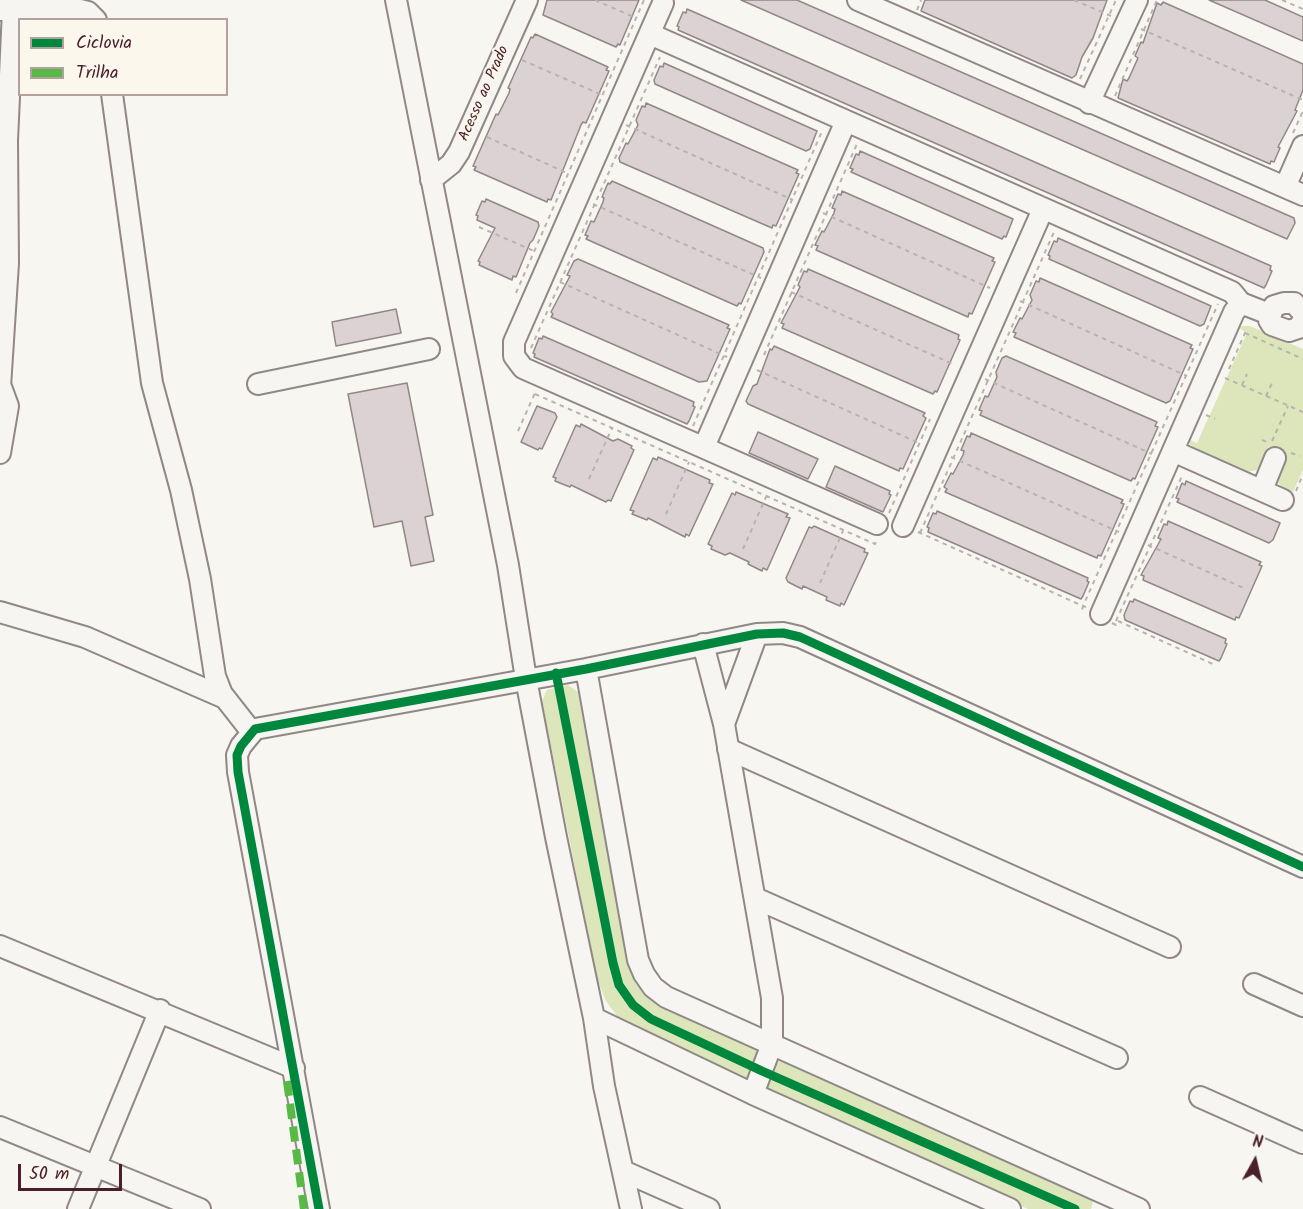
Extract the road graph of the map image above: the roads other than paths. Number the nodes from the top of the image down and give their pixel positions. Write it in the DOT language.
graph roads {
  1 [pos="396,0"];
  2 [pos="527,0"];
  3 [pos="858,0"];
  4 [pos="1137,0"];
  5 [pos="653,2"];
  6 [pos="7,7"];
  7 [pos="893,7"];
  8 [pos="94,18"];
  9 [pos="646,26"];
  10 [pos="112,96"];
  11 [pos="1081,99"];
  12 [pos="836,121"];
  13 [pos="3,140"];
  14 [pos="1303,146"];
  15 [pos="431,180"];
  16 [pos="1294,191"];
  17 [pos="1043,208"];
  18 [pos="4,263"];
  19 [pos="1241,303"];
  20 [pos="1269,315"];
  21 [pos="1301,318"];
  22 [pos="429,349"];
  23 [pos="258,384"];
  24 [pos="0,387"];
  25 [pos="704,447"];
  26 [pos="1273,451"];
  27 [pos="0,453"];
  28 [pos="1170,458"];
  29 [pos="1262,490"];
  30 [pos="1283,500"];
  31 [pos="877,524"];
  32 [pos="912,529"];
  33 [pos="0,612"];
  34 [pos="1100,615"];
  35 [pos="757,634"];
  36 [pos="703,644"];
  37 [pos="586,669"];
  38 [pos="526,680"];
  39 [pos="225,698"];
  40 [pos="724,724"];
  41 [pos="251,731"];
  42 [pos="728,749"];
  43 [pos="1303,867"];
  44 [pos="755,898"];
  45 [pos="0,946"];
  46 [pos="1170,947"];
  47 [pos="1254,984"];
  48 [pos="1303,1006"];
  49 [pos="160,1010"];
  50 [pos="594,1018"];
  51 [pos="772,1044"];
  52 [pos="1117,1058"];
  53 [pos="294,1068"];
  54 [pos="753,1094"];
  55 [pos="1200,1097"];
  56 [pos="0,1128"];
  57 [pos="1303,1143"];
  58 [pos="95,1168"];
  59 [pos="623,1171"];
  60 [pos="1104,1202"];
  61 [pos="78,1209"];
  62 [pos="200,1209"];
  63 [pos="319,1209"];
  64 [pos="631,1209"];
  65 [pos="709,1209"];
  66 [pos="1010,1209"];
  67 [pos="1139,1209"];
  1 -- 15 [label="street"];
  2 -- 15 [label="street, Acesso ao Prado"];
  3 -- 7 [label="street"];
  4 -- 11 [label="street"];
  5 -- 9 [label="street"];
  6 -- 8 [label="street"];
  6 -- 13 [label="street"];
  7 -- 11 [label="street"];
  9 -- 12 [label="street"];
  9 -- 25 [label="street"];
  10 -- 39 [label="street"];
  11 -- 16 [label="street"];
  12 -- 17 [label="street"];
  12 -- 25 [label="street"];
  13 -- 18 [label="street"];
  14 -- 16 [label="street"];
  15 -- 38 [label="street"];
  17 -- 19 [label="street"];
  17 -- 32 [label="street"];
  18 -- 24 [label="street"];
  19 -- 20 [label="street"];
  19 -- 28 [label="street"];
  20 -- 21 [label="street"];
  20 -- 21 [label="street"];
  22 -- 23 [label="street"];
  24 -- 27 [label="street"];
  25 -- 31 [label="street"];
  26 -- 29 [label="street"];
  28 -- 29 [label="street"];
  28 -- 34 [label="street"];
  29 -- 30 [label="street"];
  33 -- 39 [label="street"];
  35 -- 36 [label="street"];
  35 -- 40 [label="street"];
  35 -- 43 [label="street"];
  36 -- 37 [label="street"];
  36 -- 40 [label="street"];
  37 -- 38 [label="street"];
  37 -- 51 [label="street"];
  38 -- 41 [label="street"];
  38 -- 50 [label="street"];
  39 -- 41 [label="street"];
  40 -- 42 [label="street"];
  41 -- 53 [label="street"];
  42 -- 44 [label="street"];
  42 -- 46 [label="street"];
  44 -- 51 [label="street"];
  44 -- 52 [label="street"];
  45 -- 49 [label="street"];
  47 -- 48 [label="street"];
  49 -- 53 [label="street"];
  49 -- 58 [label="street"];
  50 -- 54 [label="street"];
  50 -- 59 [label="street"];
  51 -- 54 [label="street"];
  51 -- 60 [label="street"];
  53 -- 63 [label="street"];
  54 -- 66 [label="street"];
  55 -- 57 [label="street"];
  56 -- 58 [label="street"];
  58 -- 61 [label="street"];
  58 -- 62 [label="street"];
  59 -- 64 [label="street"];
  59 -- 65 [label="street"];
  60 -- 67 [label="street"];
}
